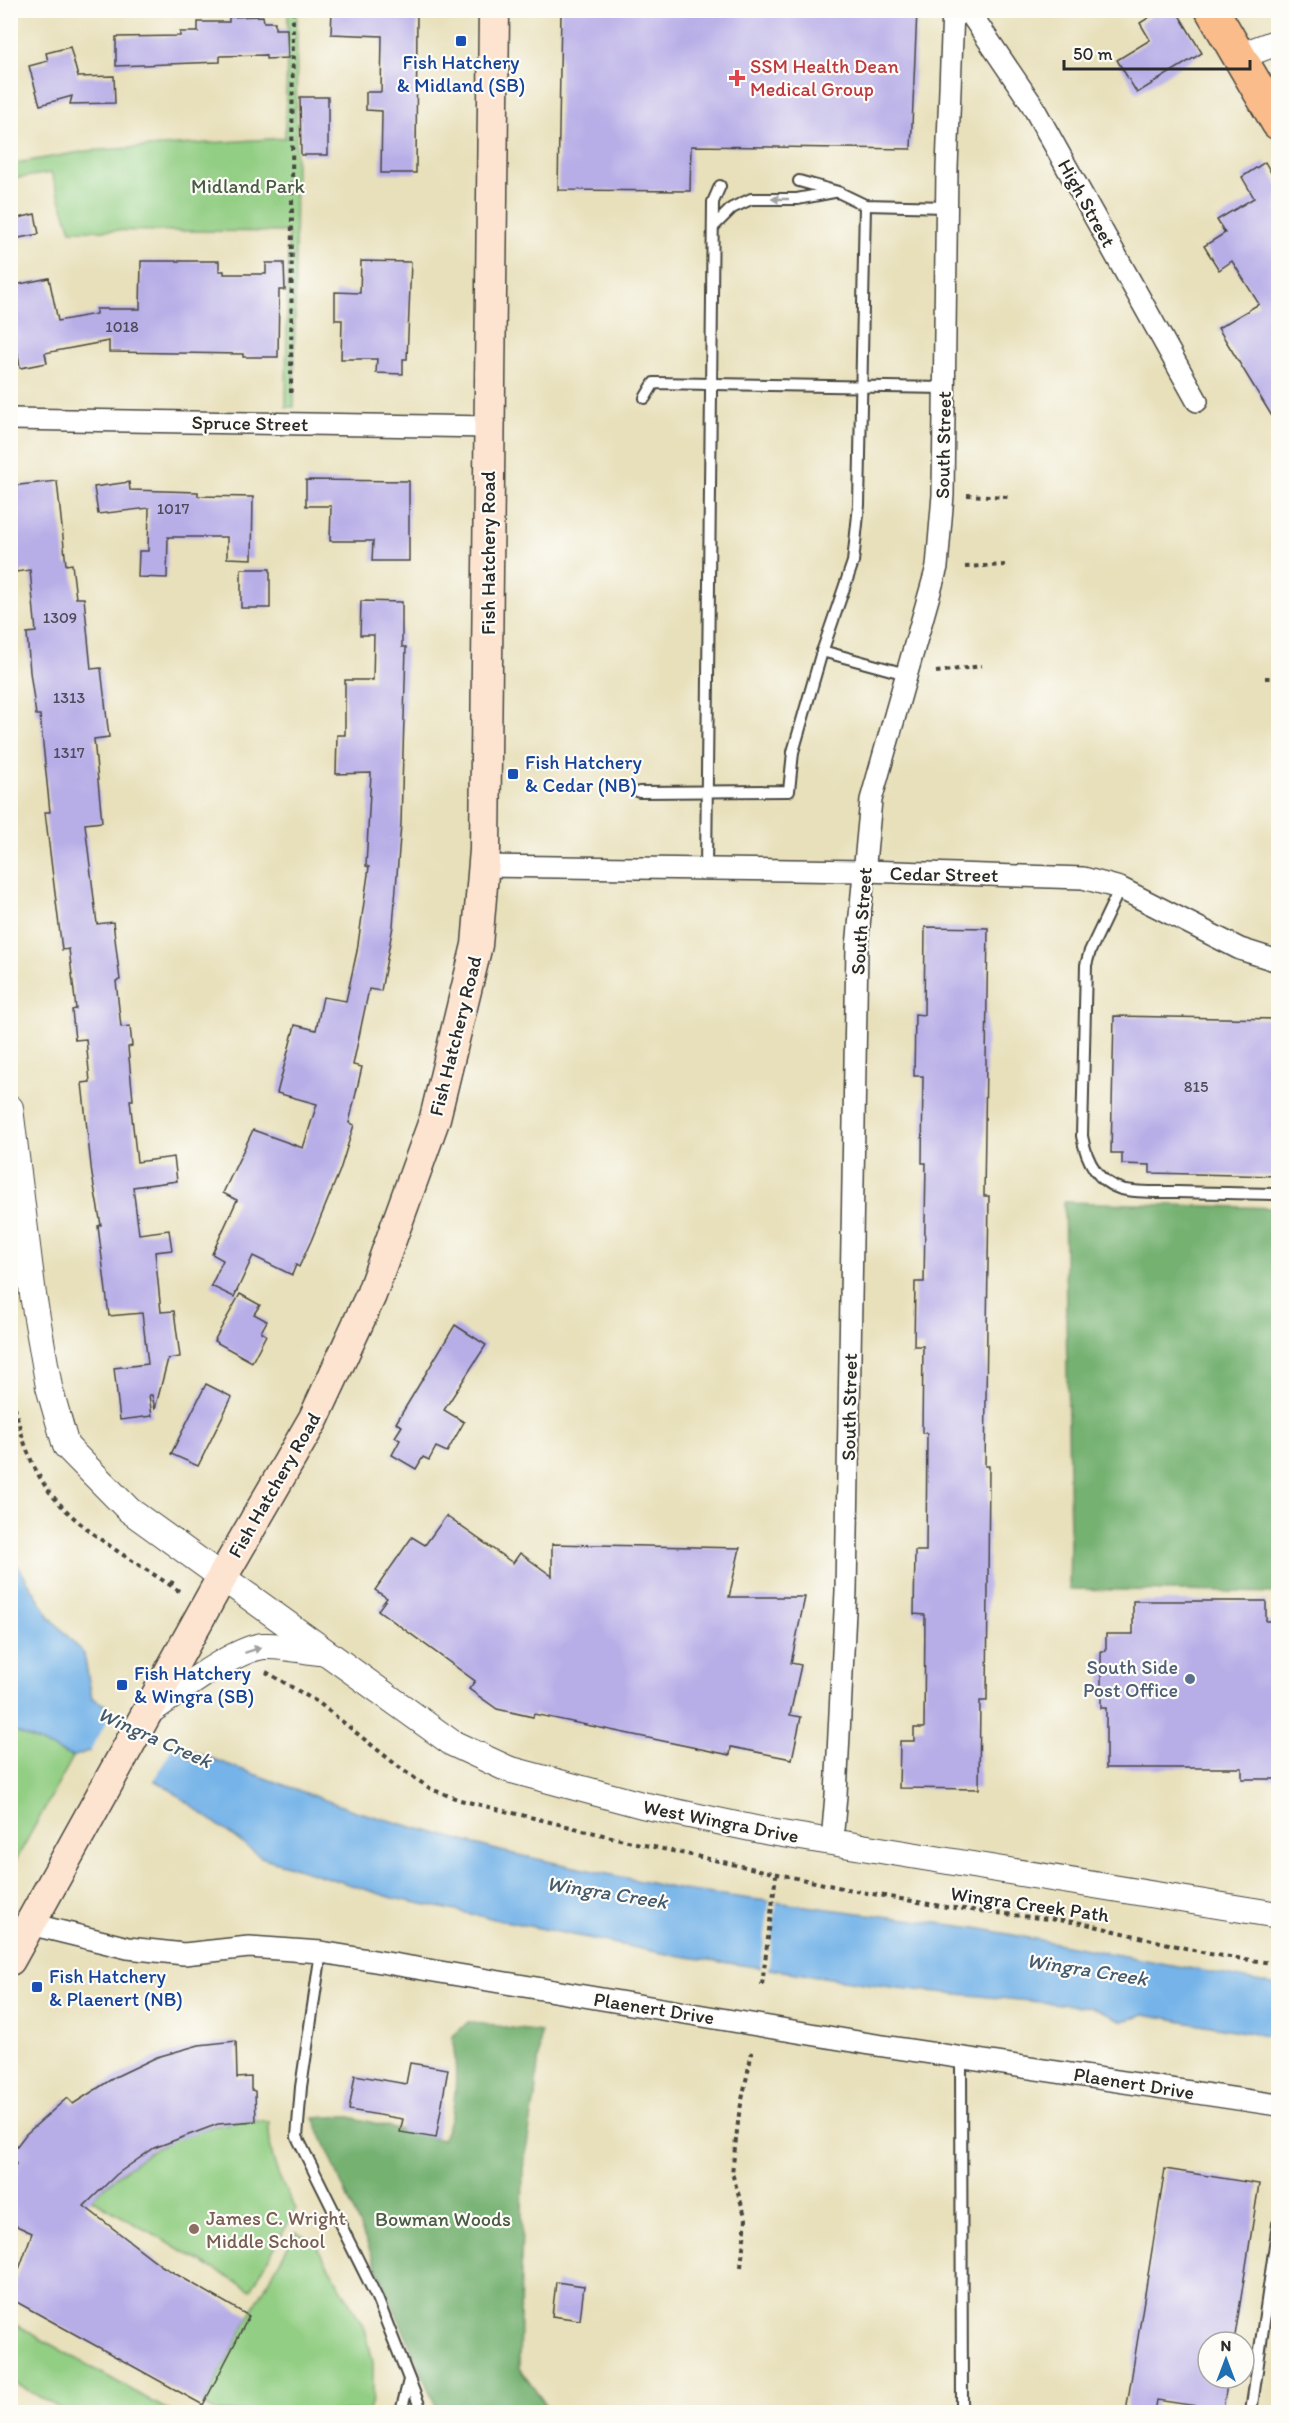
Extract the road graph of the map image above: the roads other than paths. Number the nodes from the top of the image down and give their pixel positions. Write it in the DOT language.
graph roads {
  1 [pos="494,10"];
  2 [pos="953,10"];
  3 [pos="968,10"];
  4 [pos="1212,10"];
  5 [pos="1278,42"];
  6 [pos="1240,56"];
  7 [pos="1278,123"];
  8 [pos="799,182"];
  9 [pos="720,186"];
  10 [pos="838,192"];
  11 [pos="865,205"];
  12 [pos="947,207"];
  13 [pos="712,227"];
  14 [pos="711,385"];
  15 [pos="861,388"];
  16 [pos="945,388"];
  17 [pos="645,398"];
  18 [pos="1197,401"];
  19 [pos="10,419"];
  20 [pos="490,427"];
  21 [pos="822,651"];
  22 [pos="906,674"];
  23 [pos="707,791"];
  24 [pos="639,792"];
  25 [pos="484,866"];
  26 [pos="706,869"];
  27 [pos="865,871"];
  28 [pos="1120,888"];
  29 [pos="1278,961"];
  30 [pos="10,1108"];
  31 [pos="1278,1194"];
  32 [pos="221,1579"];
  33 [pos="324,1653"];
  34 [pos="149,1712"];
  35 [pos="832,1842"];
  36 [pos="1278,1915"];
  37 [pos="30,1924"];
  38 [pos="321,1952"];
  39 [pos="10,1960"];
  40 [pos="961,2057"];
  41 [pos="1278,2105"];
  42 [pos="1278,2224"];
  43 [pos="409,2380"];
  44 [pos="401,2412"];
  45 [pos="422,2412"];
  46 [pos="962,2412"];
  47 [pos="1251,2412"];
  1 -- 20 [label="main road, Fish Hatchery Road"];
  2 -- 12 [label="street, South Street"];
  3 -- 18 [label="street, High Street"];
  4 -- 6 [label="main road"];
  5 -- 6 [label="street"];
  6 -- 7 [label="main road"];
  8 -- 10 [label="lane"];
  9 -- 13 [label="lane"];
  10 -- 11 [label="lane"];
  10 -- 13 [label="lane, one-way"];
  11 -- 12 [label="lane"];
  11 -- 15 [label="lane"];
  12 -- 16 [label="street, South Street"];
  13 -- 14 [label="lane"];
  14 -- 15 [label="lane"];
  14 -- 17 [label="lane"];
  14 -- 23 [label="lane"];
  15 -- 16 [label="lane"];
  15 -- 21 [label="lane"];
  16 -- 22 [label="street, South Street"];
  19 -- 20 [label="street, Spruce Street"];
  20 -- 25 [label="main road, Fish Hatchery Road"];
  21 -- 22 [label="lane"];
  21 -- 23 [label="lane"];
  22 -- 27 [label="street, South Street"];
  23 -- 24 [label="lane"];
  23 -- 26 [label="lane"];
  25 -- 26 [label="street, Cedar Street"];
  25 -- 32 [label="main road, Fish Hatchery Road"];
  26 -- 27 [label="street, Cedar Street"];
  27 -- 28 [label="street, Cedar Street"];
  27 -- 35 [label="street, South Street"];
  28 -- 29 [label="street, Cedar Street"];
  28 -- 31 [label="lane"];
  30 -- 32 [label="street, West Wingra Drive"];
  32 -- 33 [label="street, West Wingra Drive"];
  32 -- 34 [label="main road, Fish Hatchery Road"];
  34 -- 33 [label="street, one-way"];
  33 -- 35 [label="street, West Wingra Drive"];
  34 -- 37 [label="main road, Fish Hatchery Road"];
  35 -- 36 [label="street, West Wingra Drive"];
  37 -- 38 [label="street, Plaenert Drive"];
  37 -- 39 [label="main road, Fish Hatchery Road"];
  38 -- 40 [label="street, Plaenert Drive"];
  38 -- 43 [label="lane"];
  40 -- 41 [label="street, Plaenert Drive"];
  40 -- 46 [label="lane"];
  42 -- 47 [label="lane"];
  43 -- 44 [label="lane"];
  43 -- 45 [label="lane"];
}
